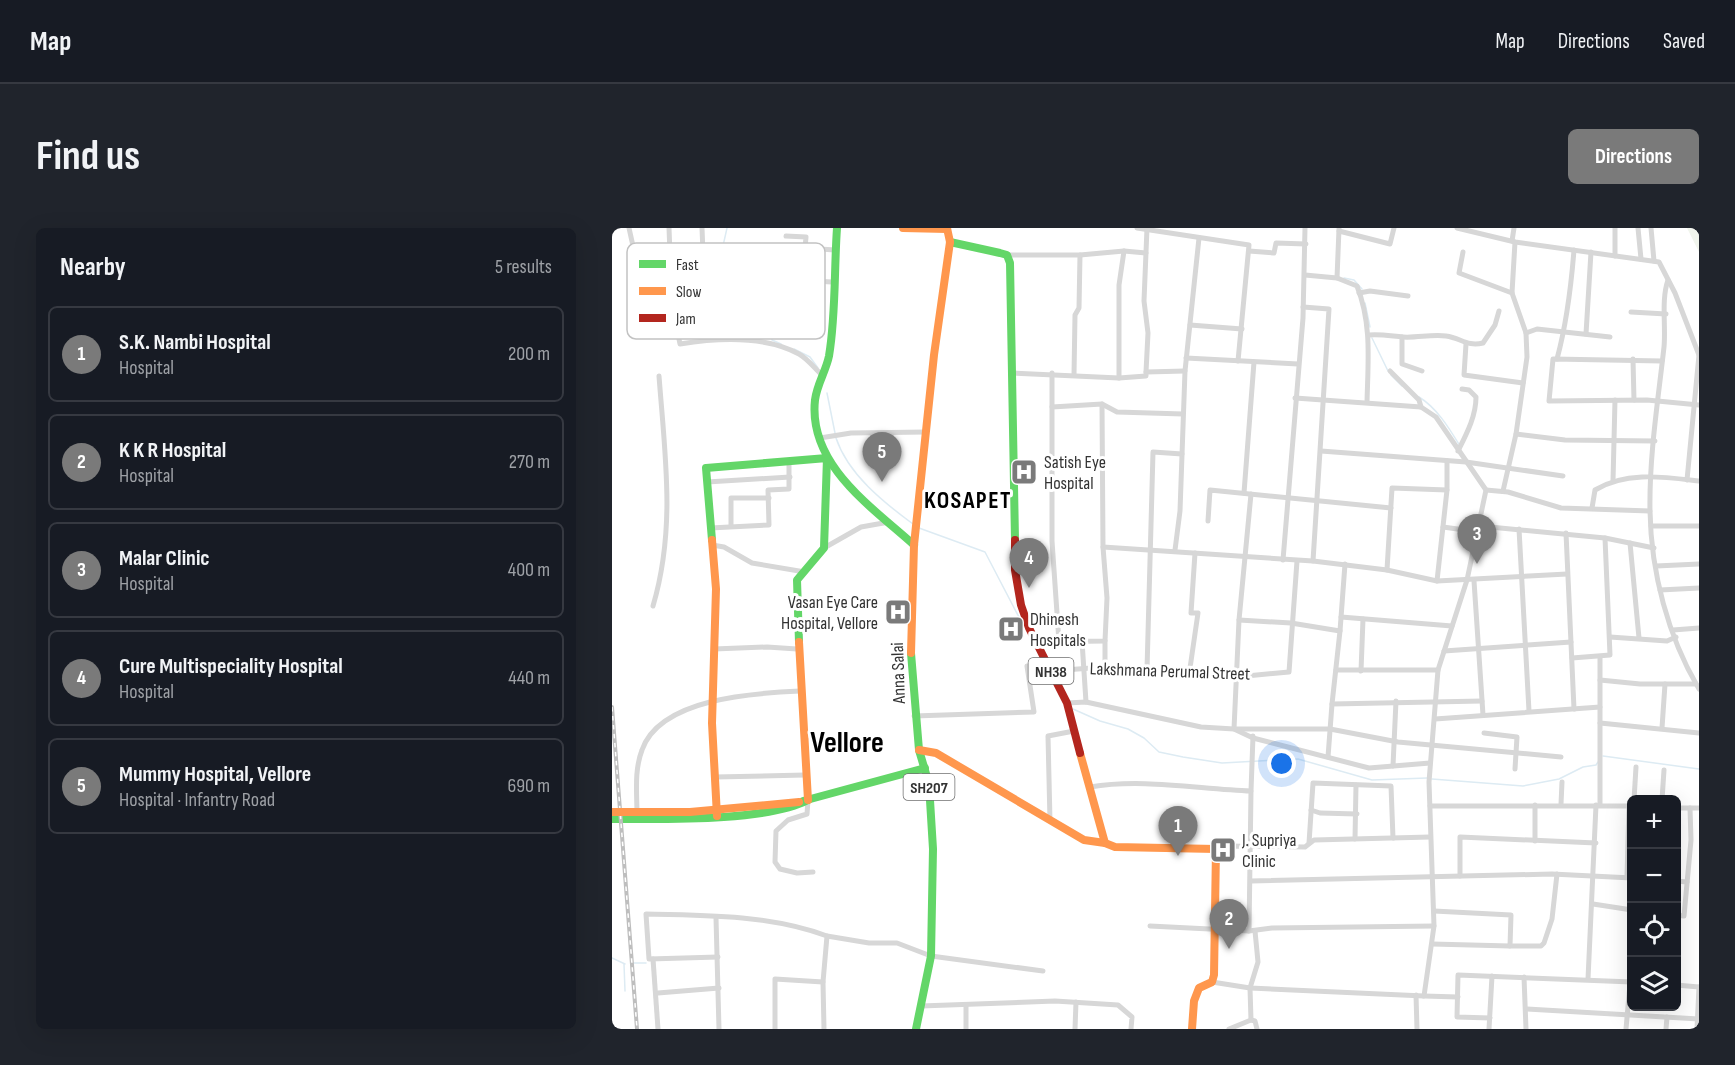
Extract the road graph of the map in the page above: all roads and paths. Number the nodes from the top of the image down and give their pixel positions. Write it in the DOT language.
graph roads {
  1 [pos="629,228"];
  2 [pos="669,228"];
  3 [pos="702,228"];
  4 [pos="837,228"];
  5 [pos="903,228"];
  6 [pos="947,228"];
  7 [pos="952,228"];
  8 [pos="1137,228"];
  9 [pos="1147,228"];
  10 [pos="1305,228"];
  11 [pos="1394,228"];
  12 [pos="1457,228"];
  13 [pos="1514,228"];
  14 [pos="1615,228"];
  15 [pos="1638,228"];
  16 [pos="1651,228"];
  17 [pos="1339,230"];
  18 [pos="786,236"];
  19 [pos="1199,238"];
  20 [pos="1514,241"];
  21 [pos="950,242"];
  22 [pos="632,243"];
  23 [pos="670,243"];
  24 [pos="703,243"];
  25 [pos="805,243"];
  26 [pos="1306,244"];
  27 [pos="825,249"];
  28 [pos="835,250"];
  29 [pos="1574,250"];
  30 [pos="1249,251"];
  31 [pos="1124,252"];
  32 [pos="1463,252"];
  33 [pos="1591,252"];
  34 [pos="1146,253"];
  35 [pos="1007,255"];
  36 [pos="1080,255"];
  37 [pos="1615,256"];
  38 [pos="1641,259"];
  39 [pos="1654,261"];
  40 [pos="1305,275"];
  41 [pos="1337,278"];
  42 [pos="1668,280"];
  43 [pos="825,282"];
  44 [pos="832,282"];
  45 [pos="1359,293"];
  46 [pos="1512,293"];
  47 [pos="1408,296"];
  48 [pos="1303,307"];
  49 [pos="1499,311"];
  50 [pos="1631,312"];
  51 [pos="1666,314"];
  52 [pos="1190,325"];
  53 [pos="1242,328"];
  54 [pos="1526,333"];
  55 [pos="1565,333"];
  56 [pos="1586,334"];
  57 [pos="1369,335"];
  58 [pos="1402,337"];
  59 [pos="1610,337"];
  60 [pos="679,339"];
  61 [pos="1466,345"];
  62 [pos="1699,355"];
  63 [pos="1186,358"];
  64 [pos="1557,359"];
  65 [pos="1633,359"];
  66 [pos="1239,361"];
  67 [pos="1662,361"];
  68 [pos="1254,362"];
  69 [pos="1298,364"];
  70 [pos="1185,371"];
  71 [pos="1390,371"];
  72 [pos="1422,371"];
  73 [pos="1011,372"];
  74 [pos="1146,372"];
  75 [pos="1052,373"];
  76 [pos="1074,375"];
  77 [pos="659,376"];
  78 [pos="823,377"];
  79 [pos="1119,378"];
  80 [pos="1523,383"];
  81 [pos="1462,389"];
  82 [pos="1295,398"];
  83 [pos="1324,400"];
  84 [pos="1615,400"];
  85 [pos="1634,400"];
  86 [pos="1658,401"];
  87 [pos="1367,402"];
  88 [pos="1102,404"];
  89 [pos="1696,405"];
  90 [pos="1052,406"];
  91 [pos="1421,407"];
  92 [pos="1184,414"];
  93 [pos="926,432"];
  94 [pos="1516,434"];
  95 [pos="824,437"];
  96 [pos="1614,439"];
  97 [pos="1655,441"];
  98 [pos="1321,451"];
  99 [pos="1458,451"];
  100 [pos="1182,454"];
  101 [pos="827,458"];
  102 [pos="789,461"];
  103 [pos="1447,461"];
  104 [pos="1466,462"];
  105 [pos="1508,466"];
  106 [pos="1563,476"];
  107 [pos="1652,476"];
  108 [pos="790,477"];
  109 [pos="1613,480"];
  110 [pos="1687,480"];
  111 [pos="1699,481"];
  112 [pos="707,482"];
  113 [pos="1448,490"];
  114 [pos="1486,490"];
  115 [pos="1503,491"];
  116 [pos="1247,493"];
  117 [pos="769,498"];
  118 [pos="1288,498"];
  119 [pos="1318,500"];
  120 [pos="1391,508"];
  121 [pos="1592,508"];
  122 [pos="1650,511"];
  123 [pos="1208,521"];
  124 [pos="890,522"];
  125 [pos="731,526"];
  126 [pos="1652,526"];
  127 [pos="1699,526"];
  128 [pos="1443,527"];
  129 [pos="710,528"];
  130 [pos="1479,529"];
  131 [pos="1519,529"];
  132 [pos="1566,533"];
  133 [pos="1605,538"];
  134 [pos="1630,543"];
  135 [pos="712,545"];
  136 [pos="914,545"];
  137 [pos="1103,547"];
  138 [pos="824,548"];
  139 [pos="1150,548"];
  140 [pos="1654,548"];
  141 [pos="1175,550"];
  142 [pos="1195,553"];
  143 [pos="1244,556"];
  144 [pos="1283,560"];
  145 [pos="1297,561"];
  146 [pos="1313,561"];
  147 [pos="1345,564"];
  148 [pos="1699,564"];
  149 [pos="1656,566"];
  150 [pos="1387,570"];
  151 [pos="805,572"];
  152 [pos="1567,574"];
  153 [pos="1521,578"];
  154 [pos="1437,580"];
  155 [pos="1467,580"];
  156 [pos="1474,581"];
  157 [pos="1699,588"];
  158 [pos="1660,590"];
  159 [pos="653,606"];
  160 [pos="1341,616"];
  161 [pos="1363,619"];
  162 [pos="1239,620"];
  163 [pos="1291,623"];
  164 [pos="1452,626"];
  165 [pos="1699,628"];
  166 [pos="1673,630"];
  167 [pos="1340,631"];
  168 [pos="1610,637"];
  169 [pos="1676,637"];
  170 [pos="1639,638"];
  171 [pos="1082,641"];
  172 [pos="1105,641"];
  173 [pos="1035,642"];
  174 [pos="1059,642"];
  175 [pos="1571,642"];
  176 [pos="1524,645"];
  177 [pos="714,648"];
  178 [pos="797,649"];
  179 [pos="1479,650"];
  180 [pos="1444,651"];
  181 [pos="1600,657"];
  182 [pos="1572,658"];
  183 [pos="1027,666"];
  184 [pos="1085,667"];
  185 [pos="1105,667"];
  186 [pos="1438,669"];
  187 [pos="1147,670"];
  188 [pos="1336,670"];
  189 [pos="1051,671"];
  190 [pos="1361,671"];
  191 [pos="1189,675"];
  192 [pos="1236,677"];
  193 [pos="1696,677"];
  194 [pos="1600,680"];
  195 [pos="1665,684"];
  196 [pos="1698,686"];
  197 [pos="800,691"];
  198 [pos="714,699"];
  199 [pos="1396,701"];
  200 [pos="1482,701"];
  201 [pos="1086,702"];
  202 [pos="1436,702"];
  203 [pos="1067,703"];
  204 [pos="1332,704"];
  205 [pos="1600,707"];
  206 [pos="1574,708"];
  207 [pos="1529,711"];
  208 [pos="1482,715"];
  209 [pos="914,717"];
  210 [pos="1435,719"];
  211 [pos="1600,723"];
  212 [pos="1662,728"];
  213 [pos="1699,728"];
  214 [pos="1234,729"];
  215 [pos="1330,729"];
  216 [pos="1074,731"];
  217 [pos="1254,731"];
  218 [pos="1484,733"];
  219 [pos="1699,733"];
  220 [pos="1253,738"];
  221 [pos="1394,741"];
  222 [pos="1432,744"];
  223 [pos="919,750"];
  224 [pos="1516,752"];
  225 [pos="1328,757"];
  226 [pos="1561,757"];
  227 [pos="1430,763"];
  228 [pos="1393,766"];
  229 [pos="1636,767"];
  230 [pos="925,768"];
  231 [pos="1515,769"];
  232 [pos="1664,770"];
  233 [pos="805,775"];
  234 [pos="715,777"];
  235 [pos="1562,782"];
  236 [pos="1356,785"];
  237 [pos="1089,787"];
  238 [pos="1251,791"];
  239 [pos="1634,795"];
  240 [pos="1662,795"];
  241 [pos="803,801"];
  242 [pos="1561,804"];
  243 [pos="1535,805"];
  244 [pos="1598,805"];
  245 [pos="1430,806"];
  246 [pos="1627,806"];
  247 [pos="1681,808"];
  248 [pos="1690,808"];
  249 [pos="1699,808"];
  250 [pos="1311,810"];
  251 [pos="612,812"];
  252 [pos="1357,814"];
  253 [pos="717,816"];
  254 [pos="612,819"];
  255 [pos="637,819"];
  256 [pos="1050,822"];
  257 [pos="1430,837"];
  258 [pos="1393,838"];
  259 [pos="1355,839"];
  260 [pos="1535,841"];
  261 [pos="1105,843"];
  262 [pos="1309,843"];
  263 [pos="1596,843"];
  264 [pos="1250,846"];
  265 [pos="1216,849"];
  266 [pos="813,872"];
  267 [pos="1557,874"];
  268 [pos="1594,875"];
  269 [pos="1431,876"];
  270 [pos="1460,876"];
  271 [pos="1627,878"];
  272 [pos="1251,881"];
  273 [pos="1681,881"];
  274 [pos="1687,882"];
  275 [pos="1593,904"];
  276 [pos="1627,909"];
  277 [pos="1434,910"];
  278 [pos="1681,916"];
  279 [pos="716,918"];
  280 [pos="1150,926"];
  281 [pos="1434,926"];
  282 [pos="1215,930"];
  283 [pos="1252,931"];
  284 [pos="827,936"];
  285 [pos="1432,944"];
  286 [pos="1510,946"];
  287 [pos="931,956"];
  288 [pos="718,957"];
  289 [pos="653,959"];
  290 [pos="1043,971"];
  291 [pos="1492,976"];
  292 [pos="1524,977"];
  293 [pos="1588,980"];
  294 [pos="823,982"];
  295 [pos="1212,982"];
  296 [pos="1627,982"];
  297 [pos="1681,985"];
  298 [pos="1699,987"];
  299 [pos="719,988"];
  300 [pos="1250,988"];
  301 [pos="658,993"];
  302 [pos="1416,995"];
  303 [pos="1424,996"];
  304 [pos="1458,997"];
  305 [pos="1076,1002"];
  306 [pos="921,1005"];
  307 [pos="966,1005"];
  308 [pos="1527,1009"];
  309 [pos="1627,1011"];
  310 [pos="1627,1015"];
  311 [pos="1667,1017"];
  312 [pos="1490,1018"];
  313 [pos="1698,1019"];
  314 [pos="1251,1020"];
  315 [pos="658,1029"];
  316 [pos="719,1029"];
  317 [pos="775,1029"];
  318 [pos="824,1029"];
  319 [pos="916,1029"];
  320 [pos="966,1029"];
  321 [pos="1075,1029"];
  322 [pos="1131,1029"];
  323 [pos="1192,1029"];
  324 [pos="1229,1029"];
  325 [pos="1257,1029"];
  326 [pos="1417,1029"];
  327 [pos="1489,1029"];
  328 [pos="1526,1029"];
  329 [pos="1626,1029"];
  330 [pos="1666,1029"];
  331 [pos="1697,1029"];
  1 -- 22 [label="street"];
  2 -- 23 [label="street"];
  3 -- 24 [label="street"];
  4 -- 28 [label="main road"];
  5 -- 6 [label="main road"];
  6 -- 21 [label="main road, Anna Salai"];
  7 -- 21 [label="main road, Anna Salai"];
  8 -- 9 [label="street"];
  9 -- 19 [label="street"];
  9 -- 34 [label="street"];
  10 -- 26 [label="street"];
  11 -- 17 [label="street"];
  12 -- 20 [label="street"];
  13 -- 20 [label="street"];
  14 -- 37 [label="street"];
  15 -- 38 [label="street"];
  16 -- 39 [label="street"];
  17 -- 41 [label="street"];
  18 -- 25 [label="street"];
  19 -- 30 [label="street"];
  19 -- 52 [label="street"];
  20 -- 29 [label="street"];
  20 -- 46 [label="street"];
  21 -- 35 [label="main road"];
  21 -- 93 [label="main road, Anna Salai / SH207"];
  26 -- 30 [label="street"];
  26 -- 40 [label="street"];
  27 -- 28 [label="street"];
  28 -- 44 [label="main road"];
  29 -- 33 [label="street"];
  29 -- 55 [label="street"];
  30 -- 53 [label="street"];
  31 -- 34 [label="street"];
  31 -- 36 [label="street"];
  31 -- 79 [label="street"];
  32 -- 46 [label="street"];
  33 -- 37 [label="street"];
  33 -- 56 [label="street"];
  34 -- 74 [label="street"];
  35 -- 36 [label="street"];
  35 -- 73 [label="main road, NH38"];
  36 -- 76 [label="street"];
  37 -- 38 [label="street"];
  38 -- 39 [label="street"];
  39 -- 42 [label="street"];
  40 -- 41 [label="street"];
  40 -- 48 [label="street"];
  41 -- 45 [label="street"];
  42 -- 51 [label="street"];
  42 -- 62 [label="street"];
  43 -- 44 [label="street"];
  44 -- 78 [label="main road"];
  45 -- 47 [label="street"];
  45 -- 57 [label="street"];
  46 -- 54 [label="street"];
  48 -- 69 [label="street"];
  48 -- 83 [label="street"];
  49 -- 61 [label="street"];
  50 -- 51 [label="street"];
  51 -- 67 [label="street"];
  52 -- 53 [label="street"];
  52 -- 63 [label="street"];
  53 -- 66 [label="street"];
  54 -- 55 [label="street"];
  54 -- 80 [label="street"];
  55 -- 56 [label="street"];
  55 -- 64 [label="street"];
  56 -- 59 [label="street"];
  57 -- 58 [label="street"];
  57 -- 87 [label="street"];
  58 -- 61 [label="street"];
  58 -- 72 [label="street"];
  60 -- 78 [label="street"];
  61 -- 80 [label="street"];
  62 -- 89 [label="street"];
  63 -- 66 [label="street"];
  63 -- 70 [label="street"];
  64 -- 65 [label="street"];
  64 -- 84 [label="street"];
  65 -- 67 [label="street"];
  65 -- 85 [label="street"];
  66 -- 68 [label="street"];
  67 -- 86 [label="street"];
  68 -- 69 [label="street"];
  68 -- 116 [label="street"];
  69 -- 82 [label="street"];
  70 -- 74 [label="street"];
  70 -- 92 [label="street"];
  71 -- 91 [label="street"];
  73 -- 75 [label="street"];
  73 -- 173 [label="main road, NH38"];
  74 -- 79 [label="street"];
  75 -- 76 [label="street"];
  75 -- 90 [label="street"];
  76 -- 79 [label="street"];
  77 -- 159 [label="street"];
  78 -- 95 [label="main road"];
  80 -- 94 [label="street"];
  81 -- 99 [label="street"];
  82 -- 83 [label="street"];
  82 -- 118 [label="street"];
  83 -- 87 [label="street"];
  83 -- 98 [label="street"];
  84 -- 85 [label="street"];
  84 -- 96 [label="street"];
  85 -- 86 [label="street"];
  86 -- 89 [label="street"];
  86 -- 97 [label="street"];
  87 -- 91 [label="street"];
  88 -- 90 [label="street"];
  88 -- 92 [label="street"];
  88 -- 137 [label="street"];
  89 -- 110 [label="street"];
  90 -- 174 [label="street"];
  91 -- 99 [label="street"];
  92 -- 100 [label="street"];
  93 -- 95 [label="street"];
  93 -- 136 [label="main road, Anna Salai / SH207"];
  94 -- 96 [label="street"];
  94 -- 105 [label="street"];
  95 -- 101 [label="main road"];
  96 -- 97 [label="street"];
  96 -- 109 [label="street"];
  97 -- 107 [label="street"];
  98 -- 103 [label="street"];
  98 -- 119 [label="street"];
  99 -- 104 [label="street"];
  100 -- 139 [label="street"];
  100 -- 141 [label="street"];
  101 -- 102 [label="main road"];
  101 -- 124 [label="main road"];
  101 -- 138 [label="main road"];
  102 -- 108 [label="street"];
  102 -- 112 [label="main road"];
  103 -- 104 [label="street"];
  103 -- 113 [label="street"];
  104 -- 105 [label="street"];
  104 -- 114 [label="street"];
  105 -- 106 [label="street"];
  105 -- 115 [label="street"];
  107 -- 109 [label="street"];
  107 -- 110 [label="street"];
  107 -- 122 [label="street"];
  108 -- 112 [label="street"];
  108 -- 117 [label="street"];
  109 -- 121 [label="street"];
  110 -- 111 [label="street"];
  112 -- 129 [label="main road"];
  113 -- 120 [label="street"];
  113 -- 128 [label="street"];
  114 -- 115 [label="street"];
  114 -- 130 [label="street"];
  115 -- 121 [label="street"];
  116 -- 118 [label="street"];
  116 -- 123 [label="street"];
  116 -- 143 [label="street"];
  117 -- 125 [label="street"];
  117 -- 125 [label="street"];
  118 -- 119 [label="street"];
  118 -- 144 [label="street"];
  119 -- 120 [label="street"];
  119 -- 146 [label="street"];
  120 -- 150 [label="street"];
  121 -- 122 [label="street"];
  122 -- 126 [label="street"];
  124 -- 136 [label="main road"];
  124 -- 138 [label="street"];
  125 -- 129 [label="street"];
  126 -- 127 [label="street"];
  126 -- 140 [label="street"];
  128 -- 130 [label="street"];
  128 -- 154 [label="street"];
  129 -- 135 [label="main road"];
  130 -- 131 [label="street"];
  130 -- 155 [label="street"];
  131 -- 132 [label="street"];
  131 -- 153 [label="street"];
  132 -- 133 [label="street"];
  132 -- 152 [label="street"];
  133 -- 134 [label="street"];
  133 -- 168 [label="street"];
  134 -- 140 [label="street"];
  134 -- 170 [label="street"];
  135 -- 151 [label="street"];
  135 -- 177 [label="main road"];
  136 -- 209 [label="main road, Anna Salai / SH207"];
  137 -- 139 [label="street"];
  137 -- 172 [label="street"];
  138 -- 151 [label="main road"];
  139 -- 141 [label="street"];
  139 -- 187 [label="street"];
  140 -- 149 [label="street"];
  141 -- 142 [label="street"];
  142 -- 143 [label="street"];
  142 -- 191 [label="street"];
  143 -- 144 [label="street"];
  143 -- 162 [label="street"];
  144 -- 145 [label="street"];
  145 -- 146 [label="street"];
  145 -- 163 [label="street"];
  146 -- 147 [label="street"];
  147 -- 150 [label="street"];
  147 -- 160 [label="street"];
  148 -- 149 [label="street"];
  149 -- 158 [label="street"];
  150 -- 154 [label="street"];
  151 -- 178 [label="main road"];
  152 -- 153 [label="street"];
  152 -- 175 [label="street"];
  153 -- 156 [label="street"];
  153 -- 176 [label="street"];
  154 -- 155 [label="street"];
  155 -- 156 [label="street"];
  155 -- 164 [label="street"];
  156 -- 179 [label="street"];
  157 -- 158 [label="street"];
  158 -- 166 [label="street"];
  160 -- 161 [label="street"];
  160 -- 167 [label="street"];
  161 -- 164 [label="street"];
  161 -- 190 [label="street"];
  162 -- 163 [label="street"];
  162 -- 192 [label="street"];
  163 -- 167 [label="street"];
  163 -- 192 [label="street, Lakshmana Perumal Street"];
  164 -- 180 [label="street"];
  165 -- 166 [label="street"];
  166 -- 169 [label="street"];
  167 -- 188 [label="street"];
  168 -- 170 [label="street"];
  168 -- 181 [label="street"];
  169 -- 170 [label="street"];
  169 -- 193 [label="street"];
  171 -- 172 [label="street"];
  171 -- 174 [label="street"];
  171 -- 184 [label="street"];
  172 -- 185 [label="street"];
  173 -- 174 [label="street"];
  173 -- 189 [label="main road, NH38"];
  175 -- 176 [label="street"];
  175 -- 182 [label="street"];
  176 -- 179 [label="street"];
  176 -- 207 [label="street"];
  177 -- 178 [label="street"];
  177 -- 198 [label="main road"];
  178 -- 197 [label="main road"];
  179 -- 180 [label="street"];
  179 -- 200 [label="street"];
  180 -- 186 [label="street"];
  181 -- 182 [label="street"];
  181 -- 194 [label="street"];
  182 -- 206 [label="street"];
  183 -- 209 [label="street"];
  184 -- 185 [label="street, Lakshmana Perumal Street"];
  184 -- 189 [label="street, Lakshmana Perumal Street"];
  184 -- 201 [label="street"];
  185 -- 187 [label="street, Lakshmana Perumal Street"];
  186 -- 190 [label="street"];
  186 -- 202 [label="street"];
  187 -- 191 [label="street, Lakshmana Perumal Street"];
  188 -- 190 [label="street"];
  188 -- 204 [label="street"];
  189 -- 203 [label="main road, NH38"];
  191 -- 192 [label="street, Lakshmana Perumal Street"];
  192 -- 214 [label="street"];
  193 -- 196 [label="street"];
  194 -- 195 [label="street"];
  194 -- 205 [label="street"];
  195 -- 196 [label="street"];
  195 -- 212 [label="street"];
  197 -- 198 [label="street"];
  197 -- 233 [label="main road"];
  198 -- 234 [label="main road"];
  198 -- 255 [label="street"];
  199 -- 202 [label="street"];
  199 -- 204 [label="street"];
  199 -- 221 [label="street"];
  200 -- 202 [label="street"];
  200 -- 208 [label="street"];
  201 -- 203 [label="street"];
  201 -- 214 [label="street"];
  202 -- 210 [label="street"];
  203 -- 216 [label="main road, NH38"];
  204 -- 215 [label="street"];
  205 -- 206 [label="street"];
  205 -- 211 [label="street"];
  206 -- 207 [label="street"];
  207 -- 208 [label="street"];
  208 -- 210 [label="street"];
  209 -- 223 [label="main road, Anna Salai / SH207"];
  210 -- 222 [label="street"];
  211 -- 212 [label="street"];
  211 -- 244 [label="street"];
  212 -- 219 [label="street"];
  213 -- 219 [label="street"];
  214 -- 217 [label="street"];
  214 -- 220 [label="street"];
  215 -- 217 [label="street"];
  215 -- 221 [label="street"];
  215 -- 225 [label="street"];
  216 -- 237 [label="main road, NH38"];
  216 -- 256 [label="street"];
  217 -- 220 [label="street"];
  218 -- 224 [label="street"];
  220 -- 225 [label="street"];
  220 -- 238 [label="street"];
  221 -- 222 [label="street"];
  221 -- 228 [label="street"];
  222 -- 224 [label="street"];
  222 -- 227 [label="street"];
  223 -- 230 [label="main road, Anna Salai / SH207"];
  223 -- 256 [label="main road"];
  224 -- 226 [label="street"];
  224 -- 231 [label="street"];
  225 -- 228 [label="street"];
  227 -- 228 [label="street"];
  227 -- 245 [label="street"];
  229 -- 239 [label="street"];
  230 -- 241 [label="main road"];
  230 -- 287 [label="main road, Anna Salai / SH207"];
  232 -- 240 [label="street"];
  233 -- 234 [label="street"];
  233 -- 241 [label="main road"];
  234 -- 253 [label="main road"];
  235 -- 242 [label="street"];
  236 -- 250 [label="street"];
  236 -- 252 [label="street"];
  236 -- 258 [label="street"];
  237 -- 238 [label="street"];
  237 -- 261 [label="main road, NH38"];
  238 -- 264 [label="street"];
  241 -- 251 [label="main road, bridge"];
  241 -- 253 [label="main road"];
  241 -- 266 [label="street"];
  242 -- 243 [label="street"];
  242 -- 244 [label="street"];
  243 -- 245 [label="street"];
  243 -- 260 [label="street"];
  244 -- 246 [label="street"];
  244 -- 263 [label="street"];
  245 -- 257 [label="street"];
  247 -- 248 [label="street"];
  248 -- 249 [label="street"];
  248 -- 274 [label="street"];
  250 -- 252 [label="street"];
  250 -- 262 [label="street"];
  252 -- 259 [label="street"];
  253 -- 255 [label="main road"];
  254 -- 255 [label="main road"];
  256 -- 261 [label="main road"];
  257 -- 258 [label="street"];
  257 -- 269 [label="street"];
  258 -- 259 [label="street"];
  259 -- 262 [label="street"];
  260 -- 263 [label="street"];
  260 -- 270 [label="street"];
  261 -- 265 [label="main road"];
  262 -- 264 [label="street"];
  263 -- 268 [label="street"];
  264 -- 265 [label="street"];
  264 -- 272 [label="street"];
  265 -- 282 [label="main road"];
  267 -- 268 [label="street"];
  267 -- 270 [label="street"];
  267 -- 286 [label="street"];
  268 -- 271 [label="street"];
  268 -- 275 [label="street"];
  269 -- 270 [label="street"];
  269 -- 272 [label="street"];
  269 -- 277 [label="street"];
  272 -- 283 [label="street"];
  273 -- 274 [label="street"];
  274 -- 278 [label="street"];
  275 -- 276 [label="street"];
  275 -- 293 [label="street"];
  277 -- 281 [label="street"];
  277 -- 286 [label="street"];
  279 -- 284 [label="street"];
  279 -- 288 [label="street"];
  279 -- 289 [label="street"];
  280 -- 282 [label="street"];
  281 -- 283 [label="street"];
  281 -- 285 [label="street"];
  282 -- 283 [label="street"];
  282 -- 295 [label="main road"];
  283 -- 300 [label="street"];
  284 -- 287 [label="street"];
  284 -- 294 [label="street"];
  285 -- 286 [label="street"];
  285 -- 303 [label="street"];
  287 -- 290 [label="street"];
  287 -- 306 [label="main road, Anna Salai / SH207"];
  288 -- 289 [label="street"];
  288 -- 299 [label="street"];
  289 -- 301 [label="street"];
  291 -- 292 [label="street"];
  291 -- 304 [label="street"];
  291 -- 312 [label="street"];
  292 -- 293 [label="street"];
  292 -- 308 [label="street"];
  293 -- 296 [label="street"];
  294 -- 317 [label="street"];
  294 -- 318 [label="street"];
  295 -- 300 [label="street"];
  295 -- 323 [label="main road"];
  297 -- 298 [label="street"];
  298 -- 313 [label="street"];
  299 -- 301 [label="street"];
  299 -- 316 [label="street"];
  300 -- 302 [label="street"];
  300 -- 314 [label="street"];
  301 -- 315 [label="street"];
  302 -- 303 [label="street"];
  302 -- 326 [label="street"];
  303 -- 304 [label="street"];
  304 -- 312 [label="street"];
  305 -- 307 [label="street"];
  305 -- 321 [label="street"];
  305 -- 322 [label="street"];
  306 -- 307 [label="street"];
  306 -- 319 [label="main road, Anna Salai / SH207"];
  307 -- 320 [label="street"];
  308 -- 310 [label="street"];
  308 -- 328 [label="street"];
  309 -- 310 [label="street"];
  310 -- 311 [label="street"];
  310 -- 329 [label="street"];
  311 -- 313 [label="street"];
  311 -- 330 [label="street"];
  312 -- 327 [label="street"];
  313 -- 331 [label="street"];
  314 -- 324 [label="street"];
  314 -- 325 [label="street"];
}
